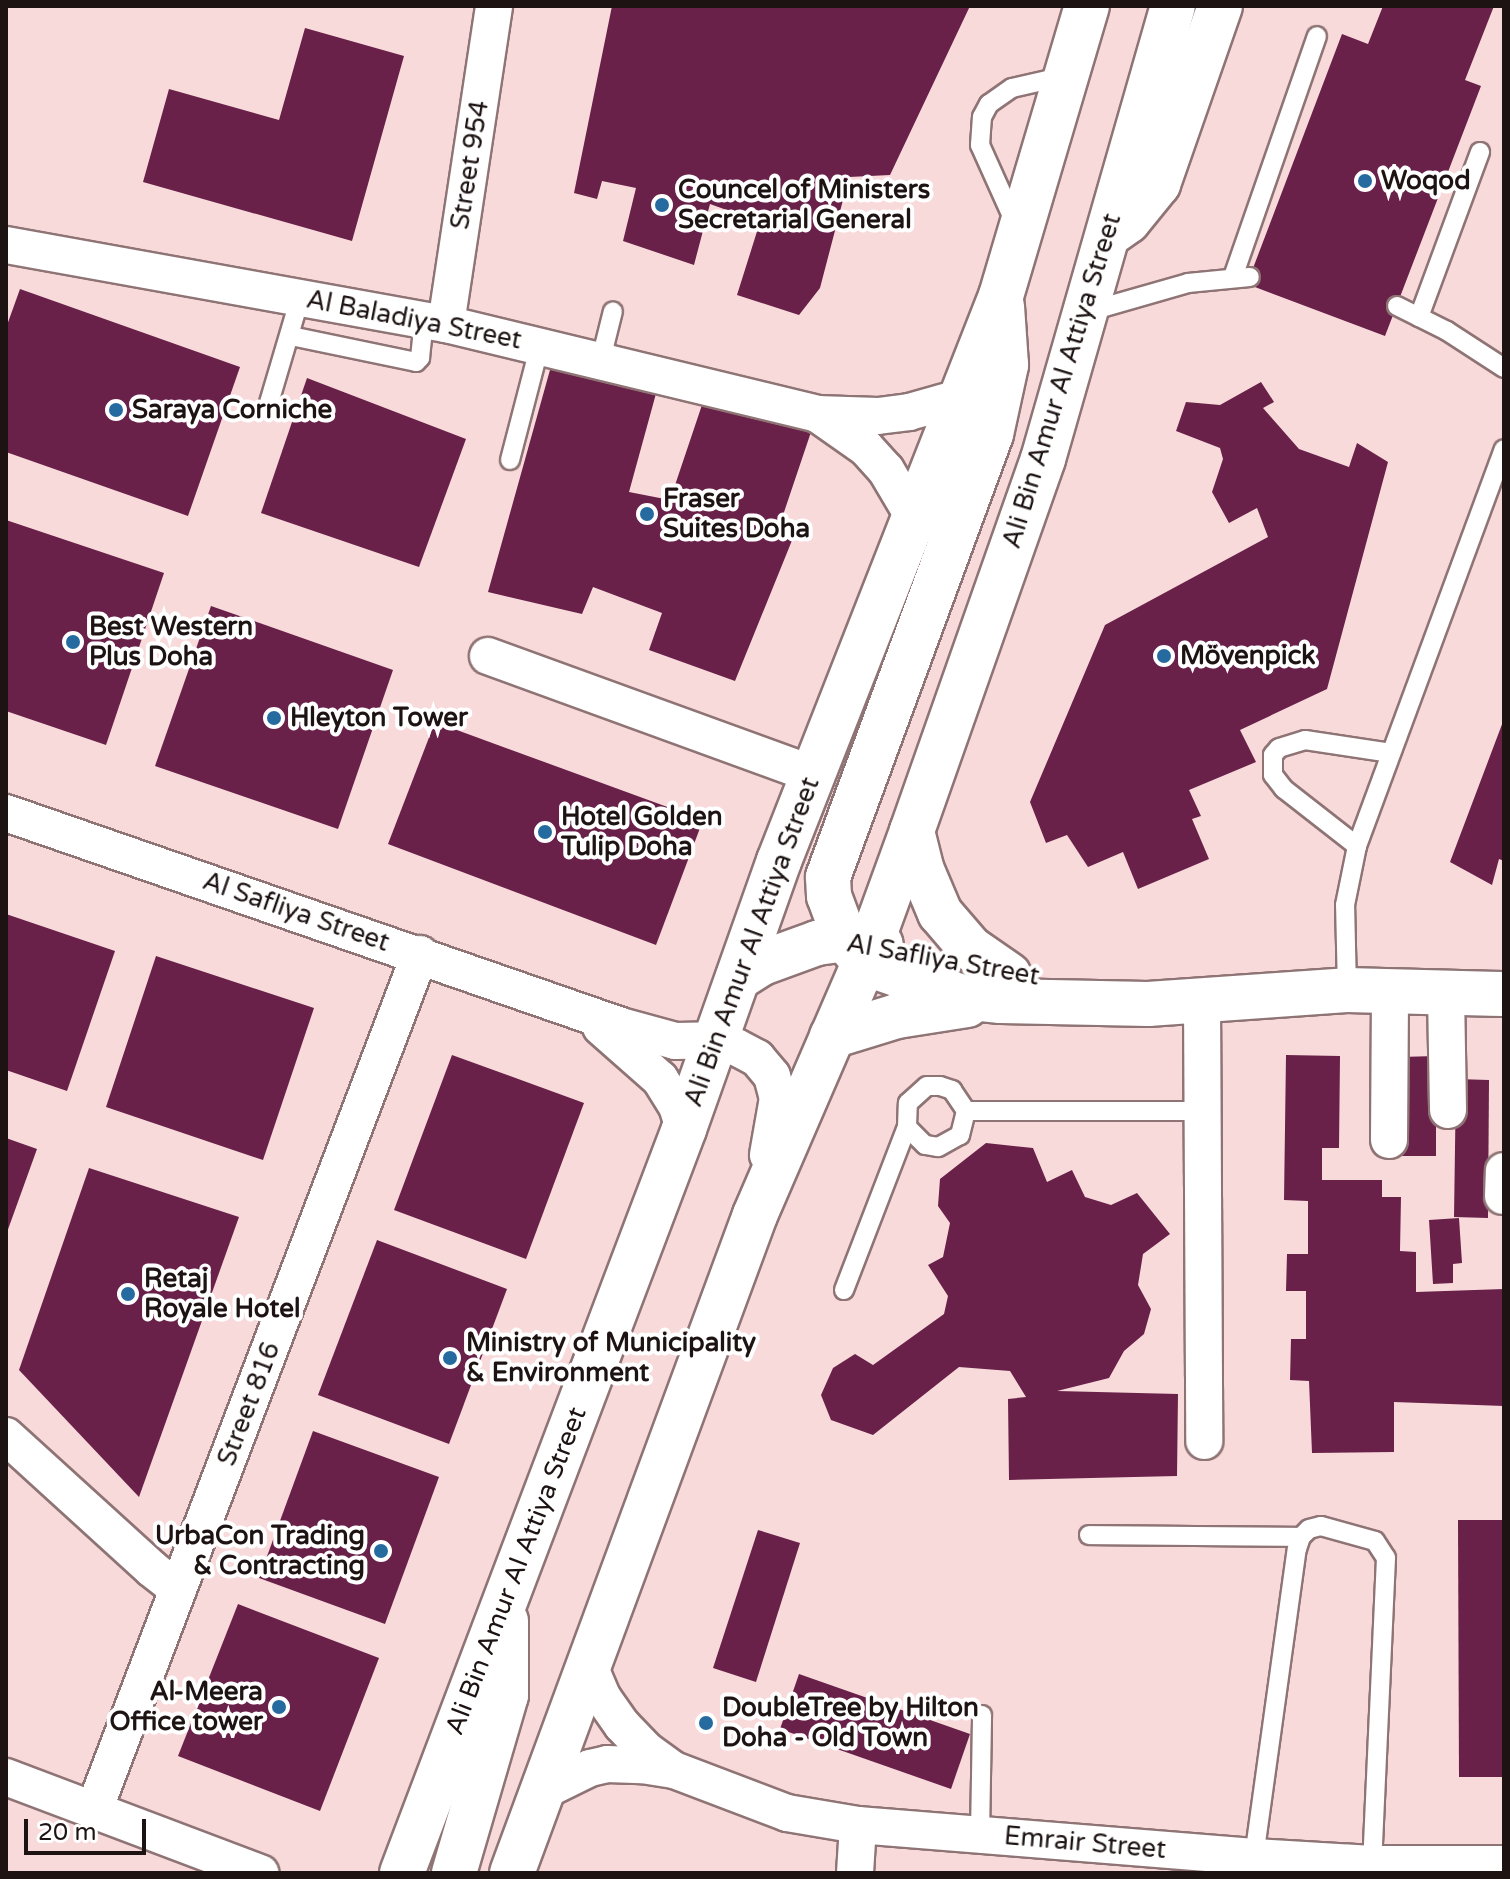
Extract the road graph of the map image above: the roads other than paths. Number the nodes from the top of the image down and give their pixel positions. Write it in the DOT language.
graph roads {
  1 [pos="494,6"];
  2 [pos="1087,6"];
  3 [pos="1173,6"];
  4 [pos="1220,6"];
  5 [pos="1317,36"];
  6 [pos="1068,75"];
  7 [pos="1480,152"];
  8 [pos="1108,235"];
  9 [pos="1020,236"];
  10 [pos="6,245"];
  11 [pos="1001,296"];
  12 [pos="300,298"];
  13 [pos="1397,306"];
  14 [pos="613,311"];
  15 [pos="1087,312"];
  16 [pos="1419,317"];
  17 [pos="435,322"];
  18 [pos="291,336"];
  19 [pos="540,345"];
  20 [pos="601,359"];
  21 [pos="1504,368"];
  22 [pos="959,398"];
  23 [pos="268,406"];
  24 [pos="817,414"];
  25 [pos="1504,449"];
  26 [pos="510,460"];
  27 [pos="915,519"];
  28 [pos="488,656"];
  29 [pos="1391,753"];
  30 [pos="813,774"];
  31 [pos="6,813"];
  32 [pos="912,831"];
  33 [pos="1357,846"];
  34 [pos="861,948"];
  35 [pos="420,954"];
  36 [pos="738,978"];
  37 [pos="1005,988"];
  38 [pos="1347,990"];
  39 [pos="1390,991"];
  40 [pos="1446,993"];
  41 [pos="1504,994"];
  42 [pos="1202,999"];
  43 [pos="584,1014"];
  44 [pos="832,1036"];
  45 [pos="714,1040"];
  46 [pos="1448,1110"];
  47 [pos="966,1111"];
  48 [pos="1203,1111"];
  49 [pos="907,1127"];
  50 [pos="684,1129"];
  51 [pos="1389,1140"];
  52 [pos="1504,1171"];
  53 [pos="1503,1196"];
  54 [pos="755,1215"];
  55 [pos="844,1290"];
  56 [pos="6,1436"];
  57 [pos="1204,1441"];
  58 [pos="1089,1535"];
  59 [pos="1301,1537"];
  60 [pos="178,1589"];
  61 [pos="506,1595"];
  62 [pos="590,1668"];
  63 [pos="982,1715"];
  64 [pos="674,1770"];
  65 [pos="6,1777"];
  66 [pos="543,1791"];
  67 [pos="94,1810"];
  68 [pos="858,1825"];
  69 [pos="980,1834"];
  70 [pos="1254,1857"];
  71 [pos="1372,1864"];
  72 [pos="1504,1864"];
  73 [pos="260,1873"];
  74 [pos="402,1873"];
  75 [pos="454,1873"];
  76 [pos="512,1873"];
  77 [pos="855,1873"];
  1 -- 17 [label="street, Street 954"];
  2 -- 6 [label="main road, Ali Bin Amur Al Attiya Street"];
  3 -- 8 [label="main road, Ali Bin Amur Al Attiya Street"];
  4 -- 8 [label="main road"];
  5 -- 15 [label="lane"];
  6 -- 9 [label="main road, Ali Bin Amur Al Attiya Street"];
  6 -- 9 [label="lane"];
  7 -- 16 [label="lane"];
  8 -- 15 [label="main road, Ali Bin Amur Al Attiya Street"];
  9 -- 11 [label="main road, Ali Bin Amur Al Attiya Street"];
  10 -- 12 [label="street, Al Baladiya Street"];
  11 -- 22 [label="main road, Ali Bin Amur Al Attiya Street"];
  11 -- 34 [label="main road"];
  12 -- 17 [label="street, Al Baladiya Street"];
  12 -- 18 [label="lane"];
  13 -- 16 [label="lane"];
  14 -- 20 [label="lane"];
  15 -- 32 [label="main road, Ali Bin Amur Al Attiya Street"];
  16 -- 21 [label="lane"];
  17 -- 18 [label="lane"];
  17 -- 19 [label="street, Al Baladiya Street"];
  18 -- 23 [label="lane"];
  19 -- 20 [label="street, Al Baladiya Street"];
  19 -- 26 [label="lane"];
  20 -- 24 [label="street, Al Baladiya Street"];
  22 -- 24 [label="street, Al Baladiya Street"];
  22 -- 27 [label="main road, Ali Bin Amur Al Attiya Street"];
  24 -- 27 [label="street, Al Baladiya Street"];
  25 -- 29 [label="lane"];
  27 -- 30 [label="main road, Ali Bin Amur Al Attiya Street"];
  28 -- 30 [label="street"];
  29 -- 33 [label="lane"];
  29 -- 33 [label="lane"];
  30 -- 36 [label="main road, Ali Bin Amur Al Attiya Street"];
  31 -- 35 [label="street, Al Safliya Street"];
  32 -- 34 [label="main road, Ali Bin Amur Al Attiya Street"];
  32 -- 37 [label="main road"];
  33 -- 38 [label="lane"];
  34 -- 36 [label="main road, Al Safliya Street"];
  34 -- 37 [label="main road, Al Safliya Street"];
  34 -- 44 [label="main road, Ali Bin Amur Al Attiya Street"];
  35 -- 43 [label="street, Al Safliya Street"];
  35 -- 60 [label="street, Street 816"];
  36 -- 45 [label="main road, Ali Bin Amur Al Attiya Street"];
  37 -- 42 [label="main road, Al Safliya Street"];
  37 -- 44 [label="main road"];
  38 -- 39 [label="main road, Al Safliya Street"];
  38 -- 42 [label="main road, Al Safliya Street"];
  39 -- 40 [label="main road, Al Safliya Street"];
  39 -- 51 [label="street"];
  40 -- 41 [label="main road, Al Safliya Street"];
  40 -- 46 [label="street"];
  42 -- 48 [label="street"];
  43 -- 45 [label="street, Al Safliya Street"];
  43 -- 50 [label="street, Al Safliya Street"];
  44 -- 54 [label="main road, Ali Bin Amur Al Attiya Street"];
  45 -- 50 [label="main road, Ali Bin Amur Al Attiya Street"];
  45 -- 54 [label="street, Al Safliya Street"];
  47 -- 48 [label="lane"];
  47 -- 49 [label="lane"];
  47 -- 49 [label="lane"];
  48 -- 57 [label="street"];
  49 -- 55 [label="lane"];
  50 -- 61 [label="main road, Ali Bin Amur Al Attiya Street"];
  52 -- 53 [label="street"];
  54 -- 62 [label="main road, Ali Bin Amur Al Attiya Street"];
  56 -- 60 [label="street"];
  58 -- 59 [label="lane"];
  59 -- 70 [label="lane"];
  59 -- 71 [label="lane"];
  60 -- 67 [label="street, Street 816"];
  61 -- 74 [label="main road, Ali Bin Amur Al Attiya Street"];
  61 -- 75 [label="main road"];
  62 -- 64 [label="street, Emrair Street"];
  62 -- 66 [label="main road, Ali Bin Amur Al Attiya Street"];
  63 -- 69 [label="lane"];
  64 -- 66 [label="street, Emrair Street"];
  64 -- 68 [label="street, Emrair Street"];
  65 -- 67 [label="street"];
  66 -- 76 [label="main road, Ali Bin Amur Al Attiya Street"];
  67 -- 73 [label="street"];
  68 -- 69 [label="street, Emrair Street"];
  68 -- 77 [label="street"];
  69 -- 70 [label="street, Emrair Street"];
  70 -- 71 [label="street, Emrair Street"];
  71 -- 72 [label="street, Emrair Street"];
}
